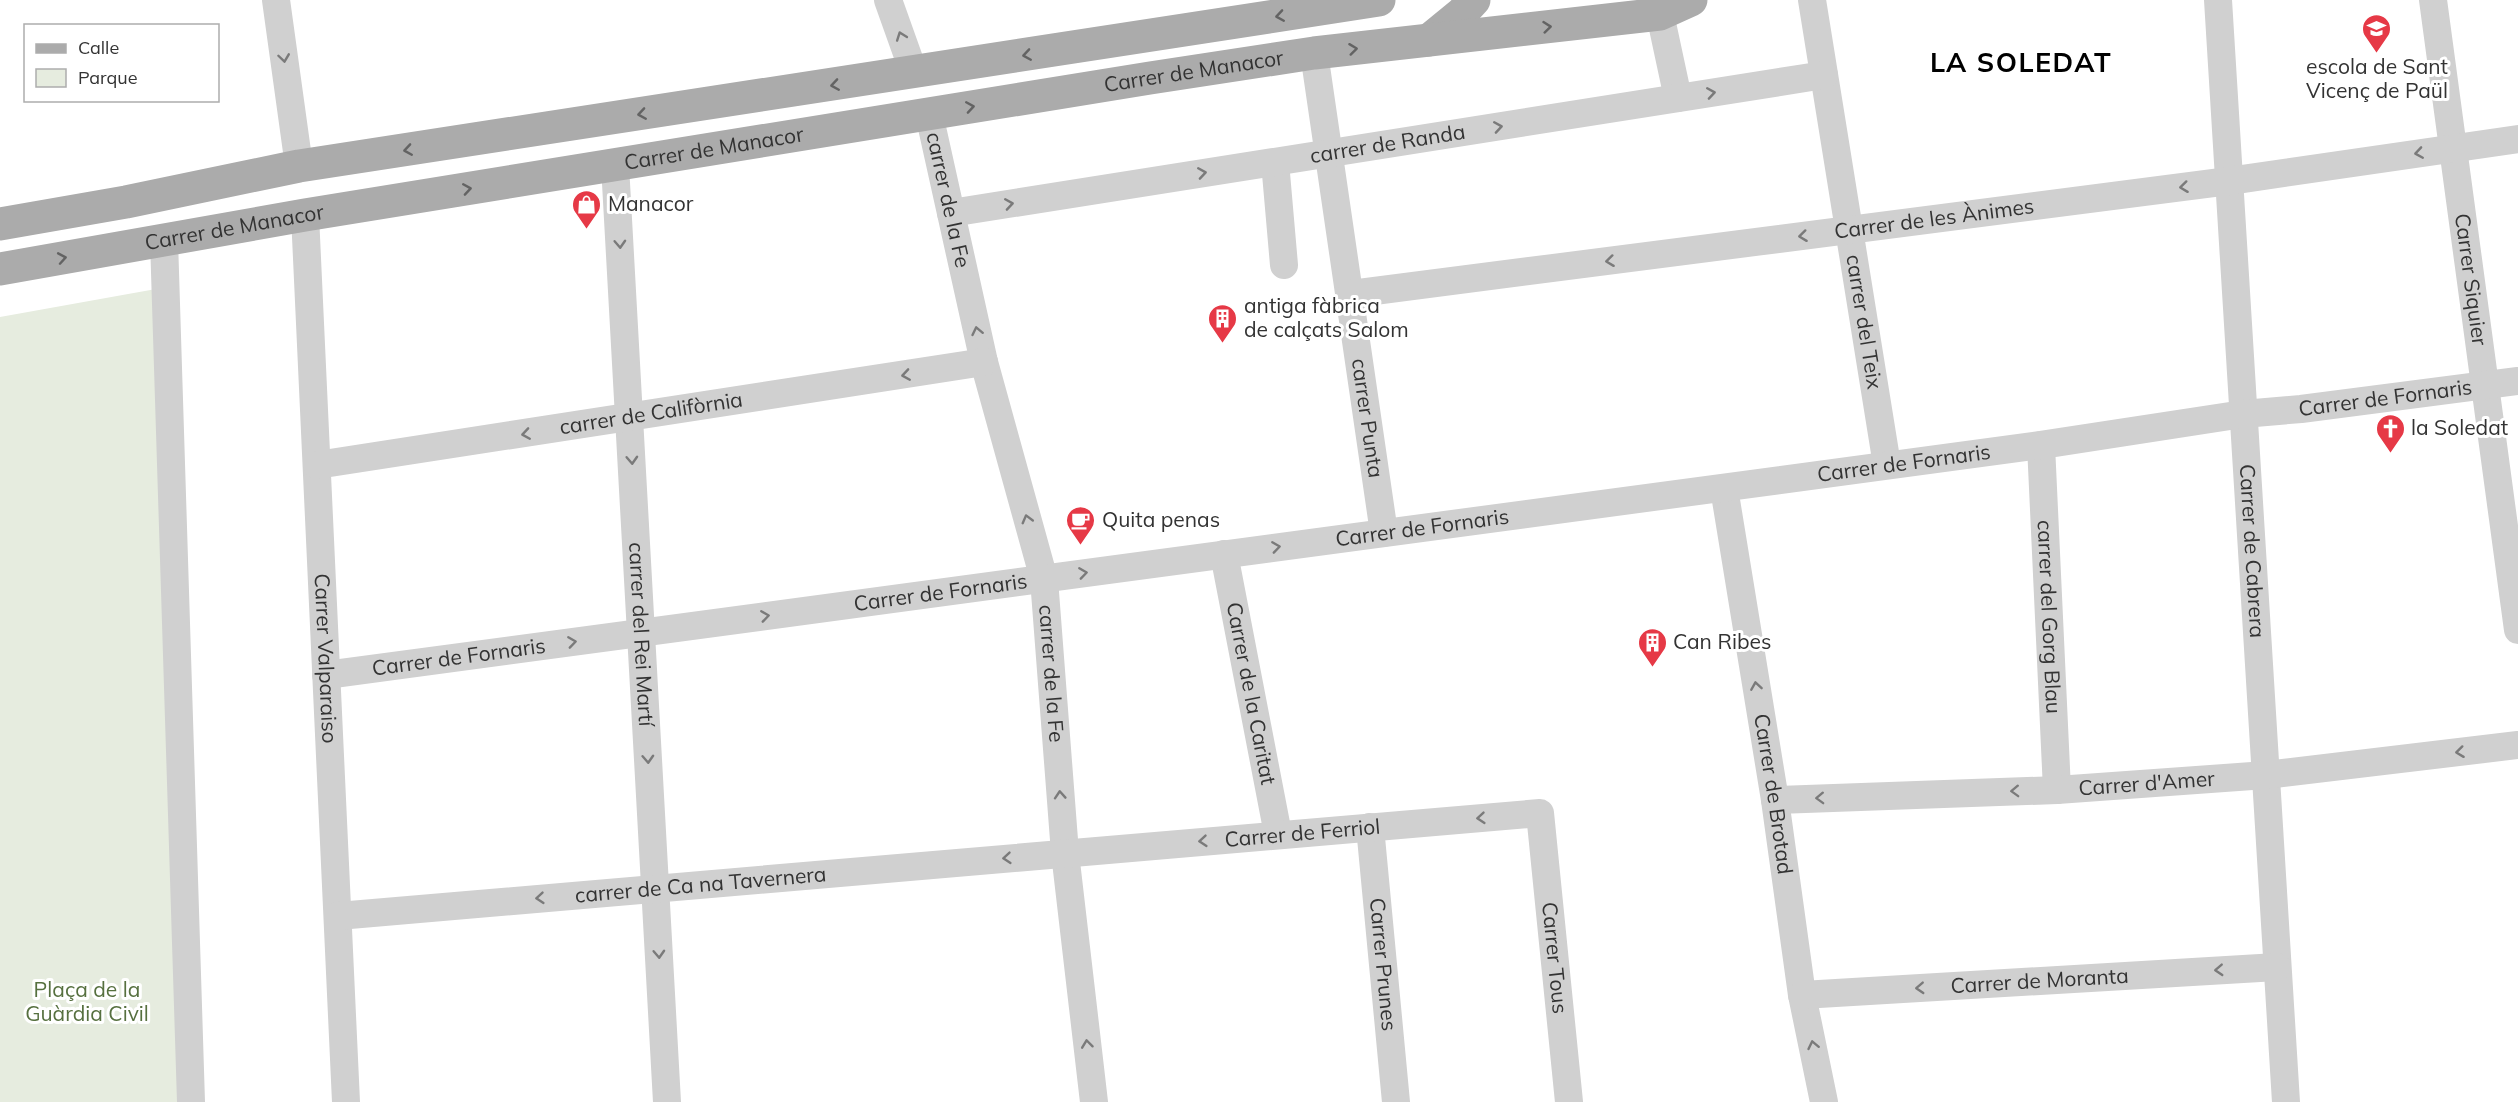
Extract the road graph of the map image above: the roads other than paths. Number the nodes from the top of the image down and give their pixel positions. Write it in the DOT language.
graph roads {
  1 [pos="276,0"];
  2 [pos="888,0"];
  3 [pos="1379,0"];
  4 [pos="1691,0"];
  5 [pos="1812,0"];
  6 [pos="2218,0"];
  7 [pos="2433,0"];
  8 [pos="1465,4"];
  9 [pos="1657,7"];
  10 [pos="1429,40"];
  11 [pos="1314,53"];
  12 [pos="914,73"];
  13 [pos="1824,75"];
  14 [pos="1678,98"];
  15 [pos="929,114"];
  16 [pos="480,139"];
  17 [pos="2518,139"];
  18 [pos="2454,147"];
  19 [pos="1329,153"];
  20 [pos="1275,162"];
  21 [pos="615,165"];
  22 [pos="299,166"];
  23 [pos="2229,181"];
  24 [pos="951,213"];
  25 [pos="305,214"];
  26 [pos="0,224"];
  27 [pos="1850,230"];
  28 [pos="164,240"];
  29 [pos="1284,265"];
  30 [pos="0,269"];
  31 [pos="1351,294"];
  32 [pos="984,362"];
  33 [pos="2518,381"];
  34 [pos="2485,386"];
  35 [pos="2243,414"];
  36 [pos="629,419"];
  37 [pos="2041,445"];
  38 [pos="317,465"];
  39 [pos="1887,465"];
  40 [pos="1724,488"];
  41 [pos="1384,533"];
  42 [pos="1224,555"];
  43 [pos="1044,579"];
  44 [pos="2518,630"];
  45 [pos="641,633"];
  46 [pos="326,675"];
  47 [pos="2518,745"];
  48 [pos="2266,775"];
  49 [pos="2057,790"];
  50 [pos="1775,800"];
  51 [pos="1540,813"];
  52 [pos="1370,828"];
  53 [pos="1278,834"];
  54 [pos="1065,853"];
  55 [pos="655,888"];
  56 [pos="338,916"];
  57 [pos="2277,967"];
  58 [pos="1802,995"];
  59 [pos="191,1102"];
  60 [pos="346,1102"];
  61 [pos="667,1102"];
  62 [pos="1094,1102"];
  63 [pos="1396,1102"];
  64 [pos="1569,1102"];
  65 [pos="1824,1102"];
  66 [pos="2286,1102"];
  1 -- 22 [label="street, one-way"];
  12 -- 2 [label="street, one-way"];
  3 -- 12 [label="main road, Carrer de Manacor, one-way"];
  4 -- 9 [label="main road, Carrer de Manacor"];
  5 -- 13 [label="street, carrer del Teix"];
  6 -- 23 [label="street, Carrer de Cabrera"];
  7 -- 18 [label="street, Carrer Siquier"];
  8 -- 10 [label="main road"];
  10 -- 9 [label="main road, Carrer de Manacor, one-way"];
  9 -- 14 [label="street"];
  11 -- 10 [label="main road, Carrer de Manacor, one-way"];
  15 -- 11 [label="main road, Carrer de Manacor, one-way"];
  11 -- 19 [label="street, carrer Punta"];
  12 -- 16 [label="main road, Carrer de Manacor, one-way"];
  14 -- 13 [label="street, carrer de Randa, one-way"];
  13 -- 27 [label="street, carrer del Teix"];
  19 -- 14 [label="street, carrer de Randa, one-way"];
  15 -- 21 [label="main road, Carrer de Manacor"];
  15 -- 24 [label="street, carrer de la Fe"];
  16 -- 22 [label="main road, Carrer de Manacor, one-way"];
  16 -- 25 [label="main road"];
  17 -- 18 [label="street, Carrer de les Ànimes"];
  18 -- 23 [label="street, Carrer de les Ànimes, one-way"];
  18 -- 34 [label="street, Carrer Siquier"];
  19 -- 20 [label="street, carrer de Randa"];
  19 -- 31 [label="street, carrer Punta"];
  24 -- 20 [label="street, carrer de Randa, one-way"];
  20 -- 29 [label="street"];
  25 -- 21 [label="main road, Carrer de Manacor, one-way"];
  21 -- 36 [label="street, carrer del Rei Martí, one-way"];
  22 -- 26 [label="main road, Carrer de Manacor"];
  23 -- 27 [label="street, Carrer de les Ànimes, one-way"];
  23 -- 35 [label="street, Carrer de Cabrera"];
  32 -- 24 [label="street, carrer de la Fe, one-way"];
  25 -- 28 [label="main road, Carrer de Manacor"];
  25 -- 38 [label="street, Carrer Valparaiso"];
  27 -- 31 [label="street, Carrer de les Ànimes, one-way"];
  27 -- 39 [label="street, carrer del Teix"];
  30 -- 28 [label="main road, Carrer de Manacor, one-way"];
  28 -- 59 [label="street"];
  31 -- 41 [label="street, carrer Punta"];
  32 -- 36 [label="street, carrer de Califòrnia, one-way"];
  43 -- 32 [label="street, carrer de la Fe, one-way"];
  33 -- 34 [label="street, Carrer de Fornaris"];
  34 -- 35 [label="street, Carrer de Fornaris"];
  34 -- 44 [label="street, Carrer Siquier"];
  35 -- 37 [label="street, Carrer de Fornaris"];
  35 -- 48 [label="street, Carrer de Cabrera"];
  36 -- 38 [label="street, carrer de Califòrnia, one-way"];
  36 -- 45 [label="street, carrer del Rei Martí, one-way"];
  37 -- 39 [label="street, Carrer de Fornaris"];
  37 -- 49 [label="street, carrer del Gorg Blau"];
  38 -- 46 [label="street, Carrer Valparaiso"];
  39 -- 40 [label="street, Carrer de Fornaris"];
  40 -- 41 [label="street, Carrer de Fornaris"];
  50 -- 40 [label="street, Carrer de Brotad, one-way"];
  42 -- 41 [label="street, Carrer de Fornaris, one-way"];
  43 -- 42 [label="street, Carrer de Fornaris, one-way"];
  42 -- 53 [label="street, Carrer de la Caritat"];
  45 -- 43 [label="street, Carrer de Fornaris, one-way"];
  54 -- 43 [label="street, carrer de la Fe, one-way"];
  46 -- 45 [label="street, Carrer de Fornaris, one-way"];
  45 -- 55 [label="street, carrer del Rei Martí, one-way"];
  46 -- 56 [label="street, Carrer Valparaiso"];
  47 -- 48 [label="street, Carrer d'Amer, one-way"];
  48 -- 49 [label="street, Carrer d'Amer"];
  48 -- 57 [label="street, Carrer de Cabrera"];
  49 -- 50 [label="street, Carrer d'Amer, one-way"];
  50 -- 58 [label="street, Carrer de Brotad"];
  51 -- 52 [label="street, Carrer de Ferriol, one-way"];
  51 -- 64 [label="street, Carrer Tous"];
  52 -- 53 [label="street, Carrer de Ferriol"];
  52 -- 63 [label="street, Carrer Prunes"];
  53 -- 54 [label="street, Carrer de Ferriol, one-way"];
  54 -- 55 [label="street, carrer de Ca na Tavernera, one-way"];
  62 -- 54 [label="street, carrer de la Fe, one-way"];
  55 -- 56 [label="street, carrer de Ca na Tavernera, one-way"];
  55 -- 61 [label="street, carrer del Rei Martí, one-way"];
  56 -- 60 [label="street, Carrer Valparaiso"];
  57 -- 58 [label="street, Carrer de Moranta, one-way"];
  57 -- 66 [label="street, Carrer de Cabrera"];
  65 -- 58 [label="street, Carrer de Brotad, one-way"];
}
